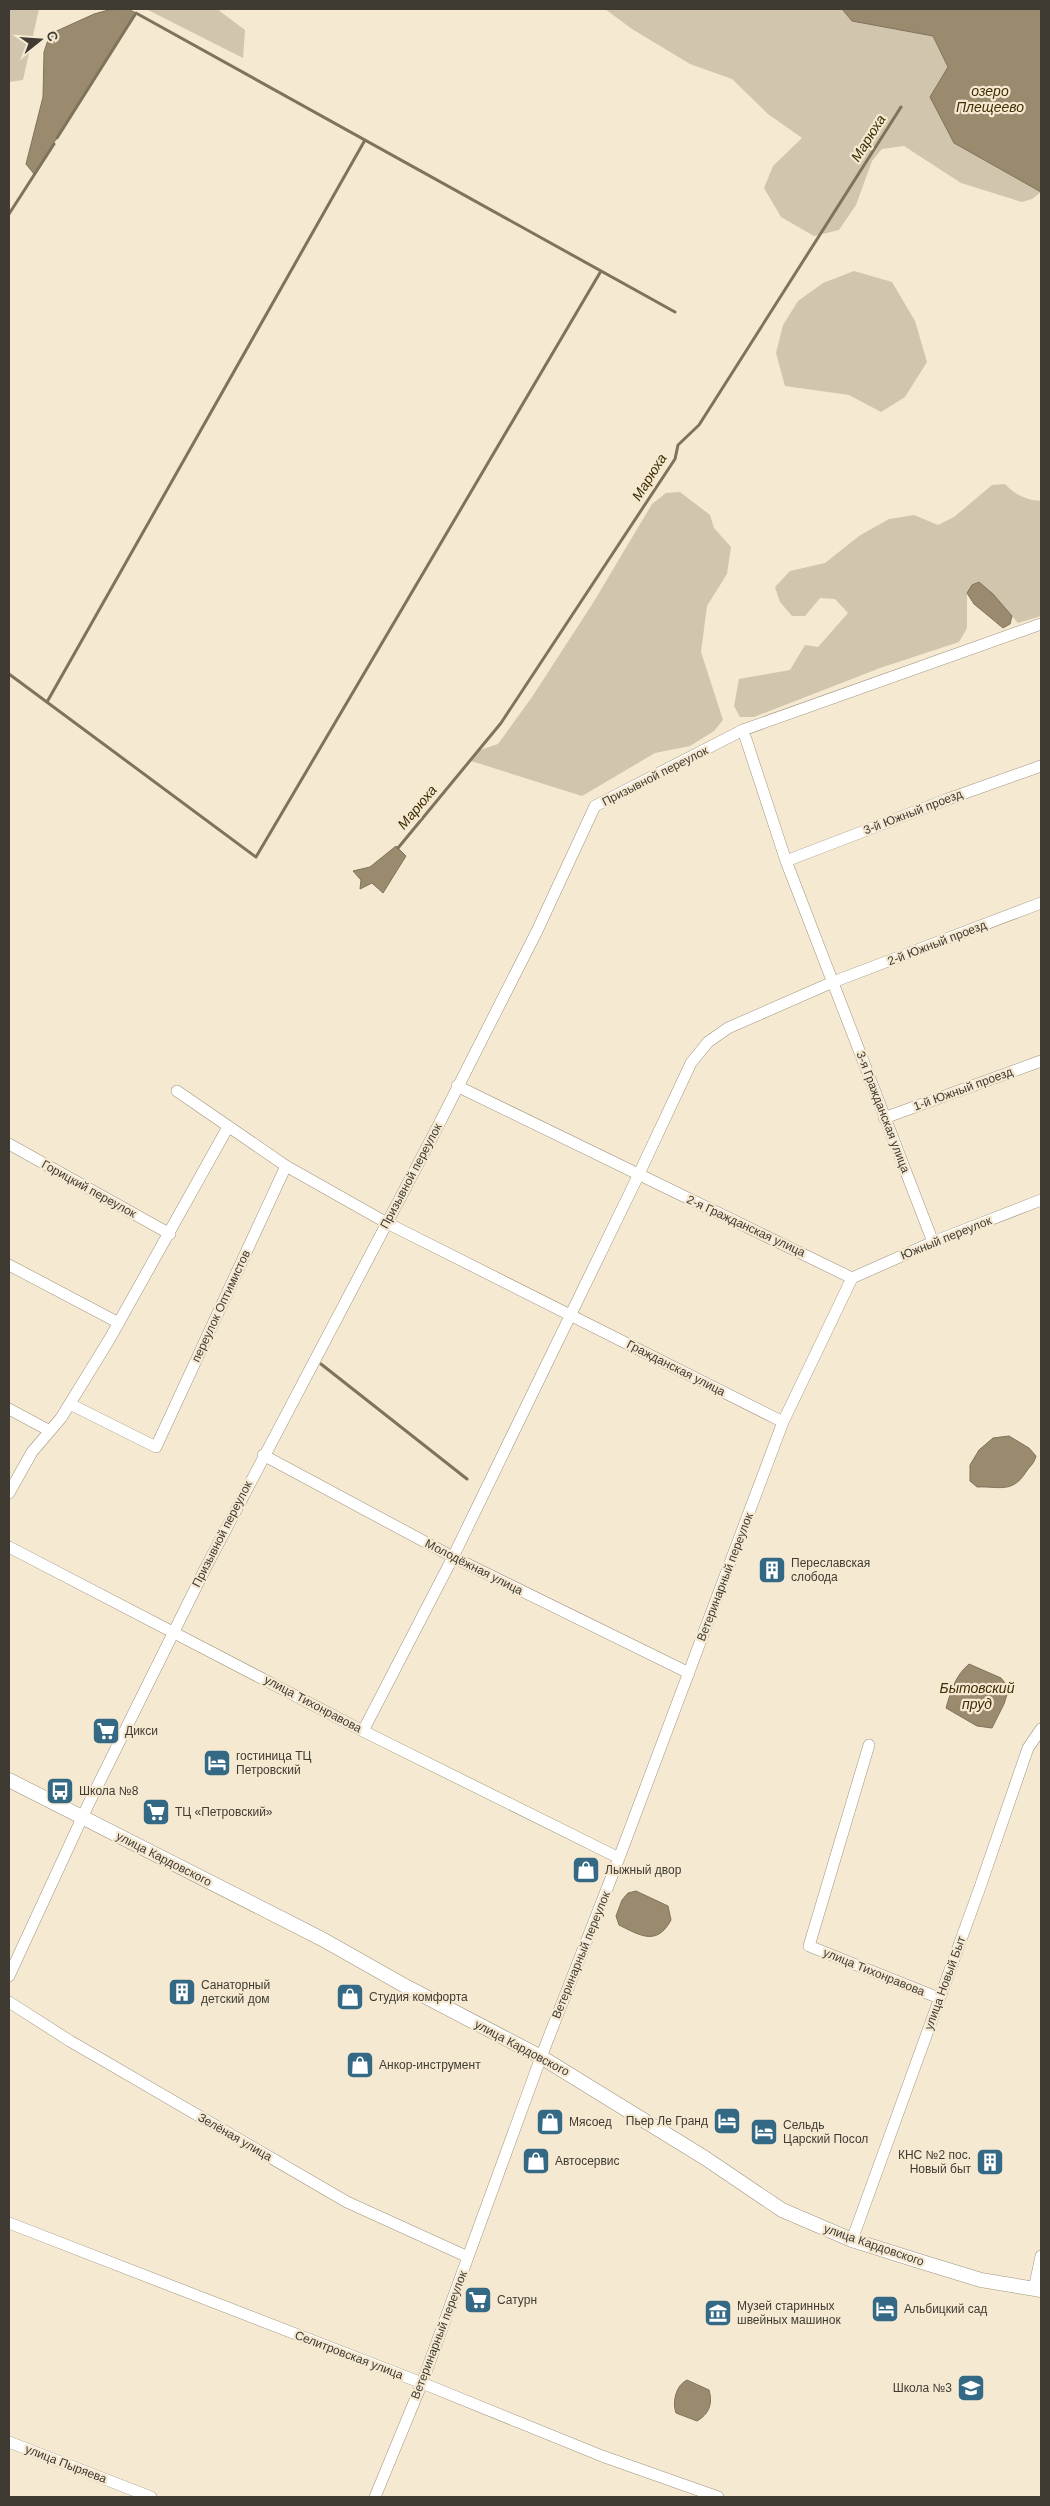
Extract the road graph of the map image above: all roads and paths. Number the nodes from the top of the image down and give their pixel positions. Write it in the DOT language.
graph roads {
  1 [pos="1041,624"];
  2 [pos="743,730"];
  3 [pos="1041,766"];
  4 [pos="786,862"];
  5 [pos="1041,903"];
  6 [pos="833,982"];
  7 [pos="1041,1061"];
  8 [pos="457,1086"];
  9 [pos="177,1091"];
  10 [pos="884,1118"];
  11 [pos="228,1127"];
  12 [pos="9,1144"];
  13 [pos="286,1166"];
  14 [pos="638,1176"];
  15 [pos="1041,1200"];
  16 [pos="387,1223"];
  17 [pos="170,1234"];
  18 [pos="933,1242"];
  19 [pos="9,1265"];
  20 [pos="852,1278"];
  21 [pos="570,1315"];
  22 [pos="119,1323"];
  23 [pos="70,1404"];
  24 [pos="9,1408"];
  25 [pos="783,1422"];
  26 [pos="50,1431"];
  27 [pos="263,1455"];
  28 [pos="9,1493"];
  29 [pos="9,1547"];
  30 [pos="453,1557"];
  31 [pos="174,1631"];
  32 [pos="689,1673"];
  33 [pos="1041,1729"];
  34 [pos="363,1731"];
  35 [pos="870,1745"];
  36 [pos="9,1780"];
  37 [pos="82,1817"];
  38 [pos="619,1858"];
  39 [pos="9,1976"];
  40 [pos="939,1998"];
  41 [pos="9,2002"];
  42 [pos="541,2057"];
  43 [pos="9,2223"];
  44 [pos="852,2240"];
  45 [pos="1041,2256"];
  46 [pos="468,2257"];
  47 [pos="1038,2289"];
  48 [pos="422,2383"];
  49 [pos="9,2442"];
  50 [pos="151,2497"];
  51 [pos="375,2497"];
  52 [pos="718,2497"];
  1 -- 2 [label="street, Призывной переулок"];
  2 -- 4 [label="street, 3-я Гражданская улица"];
  2 -- 8 [label="street, Призывной переулок"];
  3 -- 4 [label="street, 3-й Южный проезд"];
  4 -- 6 [label="street, 3-я Гражданская улица"];
  5 -- 6 [label="street, 2-й Южный проезд"];
  6 -- 10 [label="street, 3-я Гражданская улица"];
  6 -- 14 [label="street"];
  7 -- 10 [label="street, 1-й Южный проезд"];
  8 -- 14 [label="street, 2-я Гражданская улица"];
  8 -- 16 [label="street, Призывной переулок"];
  9 -- 11 [label="street, Гражданская улица"];
  10 -- 18 [label="street, 3-я Гражданская улица"];
  11 -- 13 [label="street, Гражданская улица"];
  11 -- 17 [label="street"];
  12 -- 17 [label="street, Горицкий переулок"];
  13 -- 16 [label="street, Гражданская улица"];
  13 -- 23 [label="street, переулок Оптимистов"];
  14 -- 20 [label="street, 2-я Гражданская улица"];
  14 -- 21 [label="street"];
  15 -- 18 [label="street, Южный переулок"];
  16 -- 21 [label="street, Гражданская улица"];
  16 -- 27 [label="street, Призывной переулок"];
  17 -- 22 [label="street"];
  18 -- 20 [label="street, Южный переулок"];
  19 -- 22 [label="street"];
  20 -- 25 [label="street, Ветеринарный переулок"];
  21 -- 25 [label="street, Гражданская улица"];
  21 -- 30 [label="street"];
  22 -- 23 [label="street"];
  23 -- 26 [label="street"];
  24 -- 26 [label="street"];
  25 -- 32 [label="street, Ветеринарный переулок"];
  26 -- 28 [label="street"];
  27 -- 30 [label="street, Молодёжная улица"];
  27 -- 31 [label="street, Призывной переулок"];
  29 -- 31 [label="street, улица Тихонравова"];
  30 -- 32 [label="street, Молодёжная улица"];
  30 -- 34 [label="street"];
  31 -- 34 [label="street, улица Тихонравова"];
  31 -- 37 [label="street, Призывной переулок"];
  32 -- 38 [label="street, Ветеринарный переулок"];
  33 -- 40 [label="street, улица Новый Быт"];
  34 -- 38 [label="street, улица Тихонравова"];
  35 -- 40 [label="street, улица Тихонравова"];
  36 -- 37 [label="main road, улица Кардовского"];
  37 -- 39 [label="street, Призывной переулок"];
  37 -- 42 [label="main road, улица Кардовского"];
  38 -- 42 [label="street, Ветеринарный переулок"];
  40 -- 44 [label="street, улица Новый Быт"];
  41 -- 46 [label="street, Зелёная улица"];
  42 -- 44 [label="main road, улица Кардовского"];
  42 -- 46 [label="street, Ветеринарный переулок"];
  43 -- 48 [label="street, Селитровская улица"];
  44 -- 47 [label="main road, улица Кардовского"];
  45 -- 47 [label="street"];
  46 -- 48 [label="street, Ветеринарный переулок"];
  48 -- 51 [label="street, Ветеринарный переулок"];
  48 -- 52 [label="street, Селитровская улица"];
  49 -- 50 [label="street, улица Пыряева"];
}
